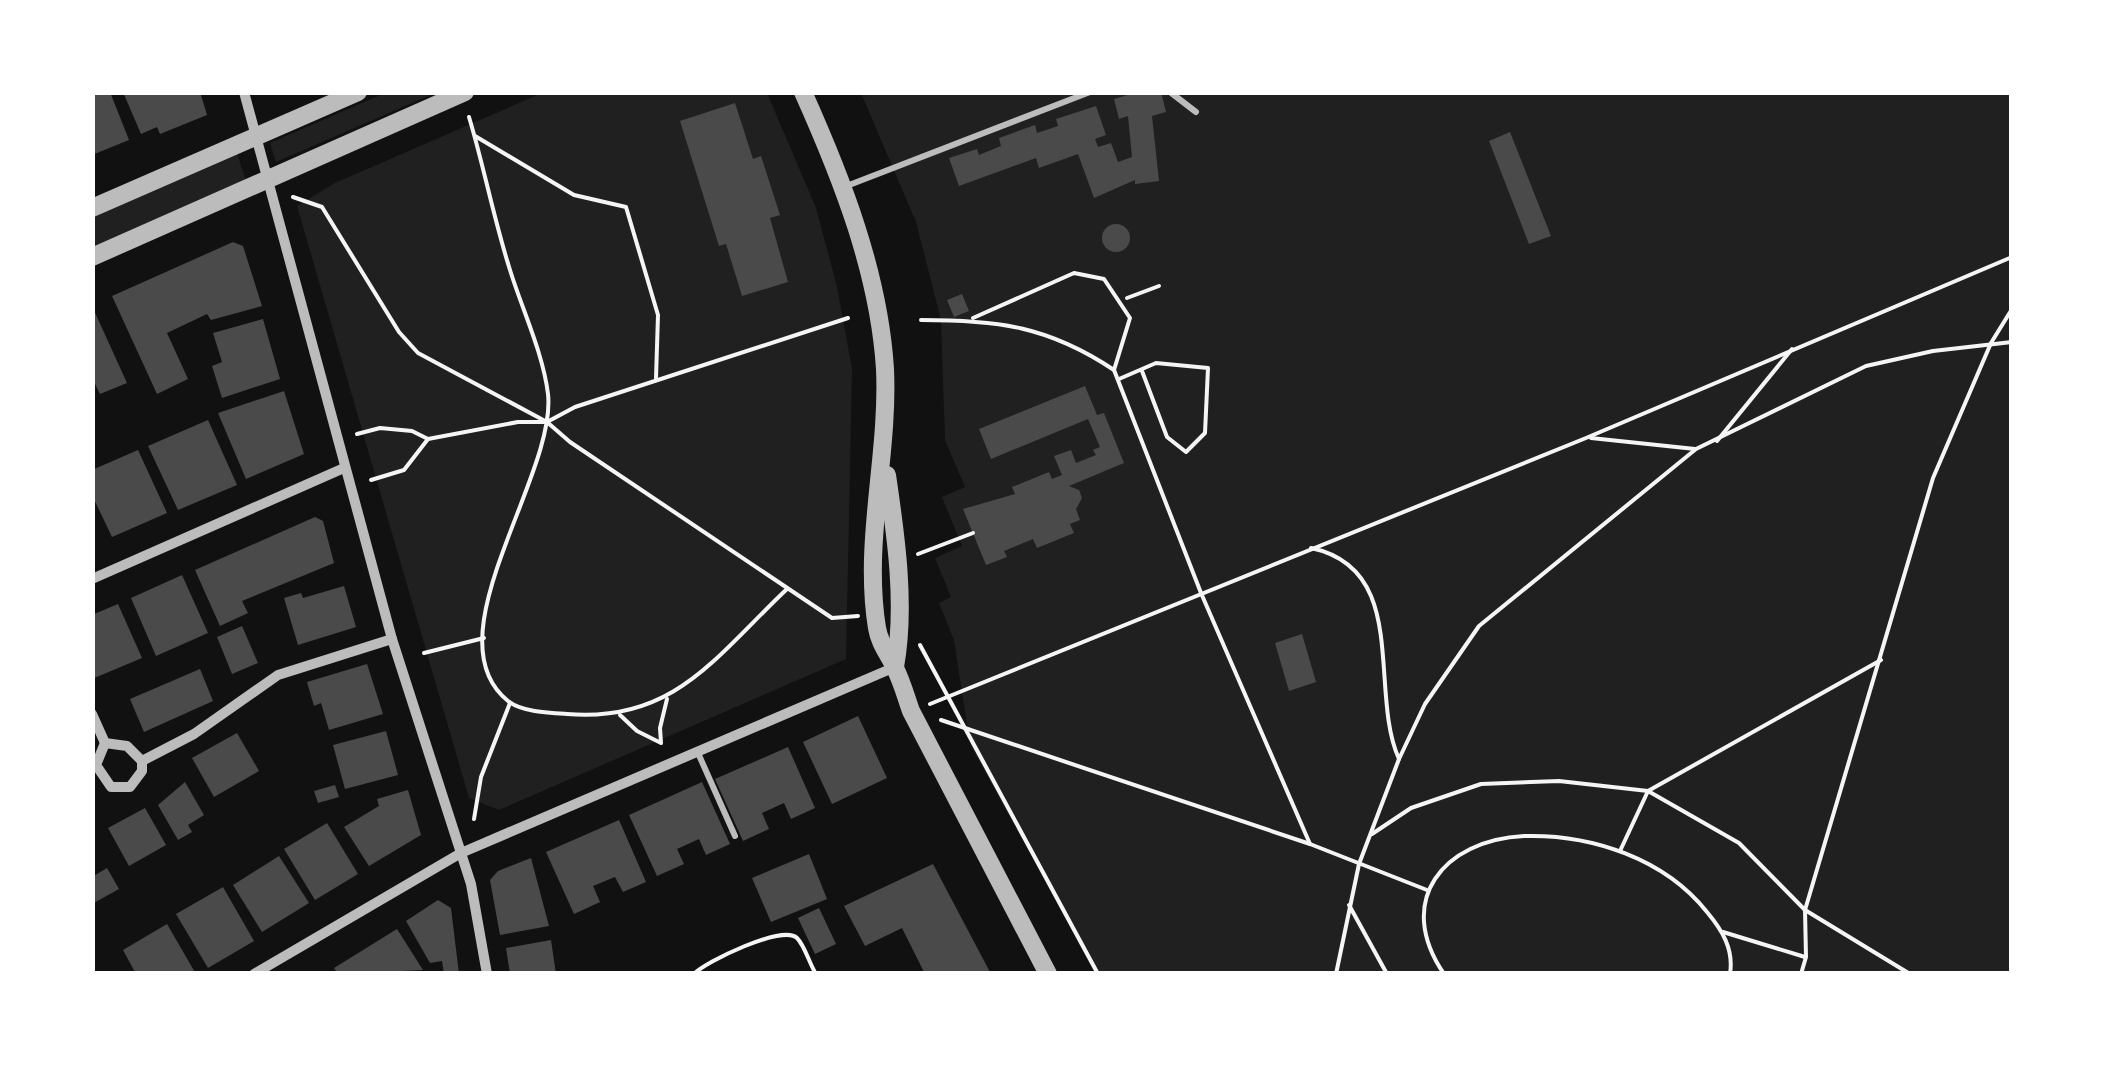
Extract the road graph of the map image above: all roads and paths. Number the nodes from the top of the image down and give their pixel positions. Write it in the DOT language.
graph roads {
  1 [pos="244,92"];
  2 [pos="358,92"];
  3 [pos="465,92"];
  4 [pos="803,92"];
  5 [pos="1090,92"];
  6 [pos="1170,92"];
  7 [pos="1196,112"];
  8 [pos="469,117"];
  9 [pos="475,136"];
  10 [pos="255,137"];
  11 [pos="266,180"];
  12 [pos="843,188"];
  13 [pos="293,197"];
  14 [pos="92,208"];
  15 [pos="92,256"];
  16 [pos="2012,257"];
  17 [pos="1159,286"];
  18 [pos="1127,298"];
  19 [pos="2012,309"];
  20 [pos="848,318"];
  21 [pos="973,318"];
  22 [pos="921,320"];
  23 [pos="2012,342"];
  24 [pos="1991,343"];
  25 [pos="1794,348"];
  26 [pos="1114,370"];
  27 [pos="1142,371"];
  28 [pos="1119,379"];
  29 [pos="656,380"];
  30 [pos="548,422"];
  31 [pos="357,434"];
  32 [pos="428,438"];
  33 [pos="1586,438"];
  34 [pos="1717,441"];
  35 [pos="1696,449"];
  36 [pos="344,468"];
  37 [pos="371,480"];
  38 [pos="973,534"];
  39 [pos="1311,548"];
  40 [pos="914,556"];
  41 [pos="92,579"];
  42 [pos="787,590"];
  43 [pos="1201,592"];
  44 [pos="858,616"];
  45 [pos="484,638"];
  46 [pos="392,639"];
  47 [pos="919,644"];
  48 [pos="424,653"];
  49 [pos="1881,660"];
  50 [pos="895,668"];
  51 [pos="947,696"];
  52 [pos="668,699"];
  53 [pos="510,703"];
  54 [pos="911,711"];
  55 [pos="618,713"];
  56 [pos="92,714"];
  57 [pos="964,728"];
  58 [pos="105,743"];
  59 [pos="697,752"];
  60 [pos="1399,759"];
  61 [pos="142,761"];
  62 [pos="1648,791"];
  63 [pos="474,819"];
  64 [pos="1370,835"];
  65 [pos="735,836"];
  66 [pos="1310,844"];
  67 [pos="1620,851"];
  68 [pos="460,852"];
  69 [pos="1360,864"];
  70 [pos="1427,890"];
  71 [pos="1350,905"];
  72 [pos="1805,910"];
  73 [pos="1723,932"];
  74 [pos="1806,957"];
  75 [pos="254,974"];
  76 [pos="488,974"];
  77 [pos="694,974"];
  78 [pos="816,974"];
  79 [pos="1048,974"];
  80 [pos="1098,974"];
  81 [pos="1336,974"];
  82 [pos="1388,974"];
  83 [pos="1444,974"];
  84 [pos="1730,974"];
  85 [pos="1801,974"];
  86 [pos="1910,974"];
  1 -- 10 [label="street"];
  2 -- 10 [label="street"];
  3 -- 11 [label="street"];
  4 -- 12 [label="street"];
  5 -- 12 [label="lane"];
  6 -- 7 [label="lane"];
  8 -- 9 [label="path"];
  9 -- 29 [label="path"];
  9 -- 30 [label="path"];
  10 -- 11 [label="street"];
  10 -- 14 [label="street"];
  11 -- 15 [label="street"];
  11 -- 36 [label="street"];
  12 -- 50 [label="street"];
  13 -- 30 [label="path"];
  16 -- 25 [label="path"];
  17 -- 18 [label="path"];
  19 -- 24 [label="path"];
  20 -- 29 [label="path"];
  21 -- 22 [label="path"];
  21 -- 26 [label="path"];
  21 -- 26 [label="path"];
  23 -- 24 [label="path"];
  24 -- 34 [label="path"];
  24 -- 49 [label="path"];
  25 -- 33 [label="path"];
  25 -- 34 [label="path"];
  26 -- 28 [label="path"];
  27 -- 27 [label="path"];
  27 -- 28 [label="path"];
  28 -- 43 [label="path"];
  29 -- 30 [label="path"];
  30 -- 32 [label="path"];
  30 -- 42 [label="path"];
  30 -- 45 [label="path"];
  31 -- 32 [label="path"];
  32 -- 37 [label="path"];
  33 -- 35 [label="path"];
  33 -- 39 [label="path"];
  34 -- 35 [label="path"];
  35 -- 60 [label="path"];
  36 -- 41 [label="street"];
  36 -- 46 [label="street"];
  38 -- 40 [label="path"];
  39 -- 43 [label="path"];
  39 -- 60 [label="path"];
  42 -- 44 [label="path"];
  42 -- 52 [label="path"];
  43 -- 51 [label="path"];
  43 -- 66 [label="path"];
  45 -- 48 [label="path"];
  45 -- 53 [label="path"];
  46 -- 61 [label="street"];
  46 -- 68 [label="street"];
  47 -- 51 [label="path"];
  49 -- 62 [label="path"];
  49 -- 72 [label="path"];
  50 -- 54 [label="street"];
  50 -- 59 [label="street"];
  51 -- 54 [label="path"];
  51 -- 57 [label="path"];
  52 -- 55 [label="path"];
  52 -- 55 [label="path"];
  53 -- 55 [label="path"];
  53 -- 63 [label="path"];
  54 -- 57 [label="path"];
  54 -- 79 [label="street"];
  56 -- 58 [label="street"];
  57 -- 66 [label="path"];
  57 -- 80 [label="path"];
  58 -- 61 [label="street"];
  58 -- 61 [label="street"];
  59 -- 65 [label="lane"];
  59 -- 68 [label="street"];
  60 -- 64 [label="path"];
  62 -- 64 [label="path"];
  62 -- 67 [label="path"];
  62 -- 72 [label="path"];
  64 -- 69 [label="path"];
  66 -- 69 [label="path"];
  67 -- 70 [label="path"];
  67 -- 73 [label="path"];
  68 -- 75 [label="street"];
  68 -- 76 [label="street"];
  69 -- 70 [label="path"];
  69 -- 71 [label="path"];
  70 -- 83 [label="path"];
  71 -- 81 [label="path"];
  71 -- 82 [label="path"];
  72 -- 74 [label="path"];
  72 -- 86 [label="path"];
  73 -- 74 [label="path"];
  73 -- 84 [label="path"];
  74 -- 85 [label="path"];
  77 -- 78 [label="path"];
}
